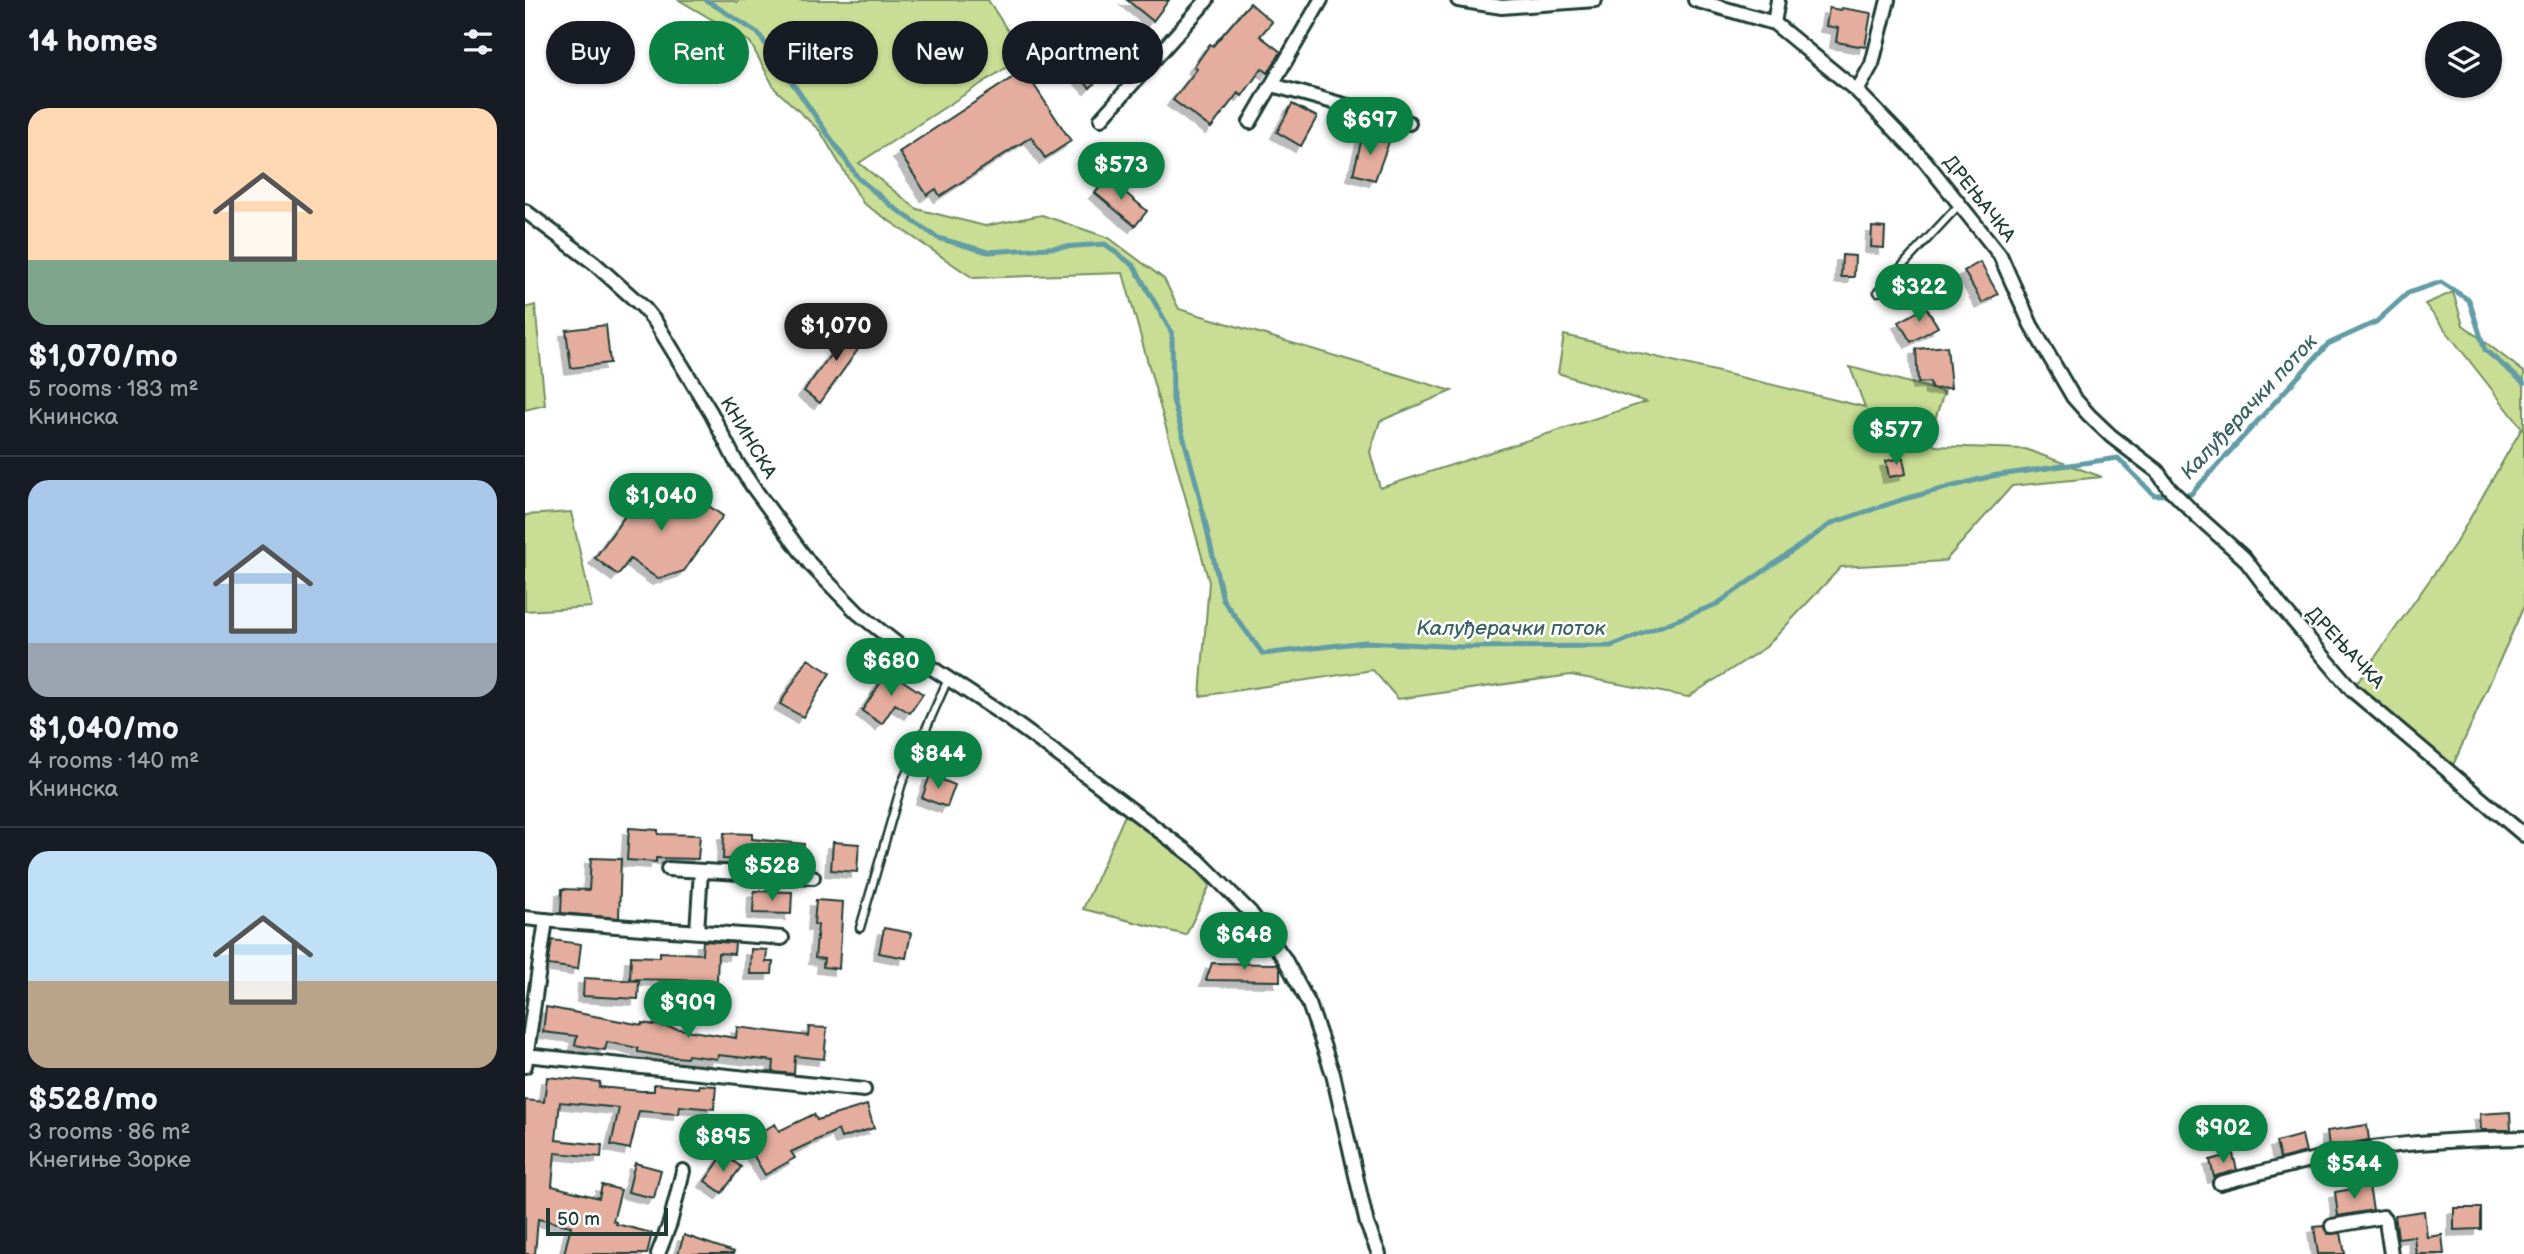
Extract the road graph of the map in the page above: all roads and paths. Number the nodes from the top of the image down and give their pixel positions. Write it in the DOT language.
graph roads {
  1 [pos="1207,0"];
  2 [pos="1321,0"];
  3 [pos="1458,0"];
  4 [pos="1595,0"];
  5 [pos="1695,0"];
  6 [pos="1778,0"];
  7 [pos="1888,0"];
  8 [pos="1775,23"];
  9 [pos="1272,85"];
  10 [pos="1857,91"];
  11 [pos="1101,119"];
  12 [pos="1250,122"];
  13 [pos="1409,123"];
  14 [pos="1960,204"];
  15 [pos="525,211"];
  16 [pos="1878,292"];
  17 [pos="948,678"];
  18 [pos="2524,835"];
  19 [pos="668,869"];
  20 [pos="701,871"];
  21 [pos="813,877"];
  22 [pos="525,918"];
  23 [pos="546,920"];
  24 [pos="860,928"];
  25 [pos="697,931"];
  26 [pos="782,938"];
  27 [pos="526,1058"];
  28 [pos="864,1090"];
  29 [pos="2524,1138"];
  30 [pos="683,1171"];
  31 [pos="2220,1183"];
  32 [pos="2332,1226"];
  33 [pos="658,1254"];
  34 [pos="1378,1254"];
  35 [pos="2391,1254"];
  1 -- 11 [label="street"];
  2 -- 9 [label="street"];
  3 -- 4 [label="street"];
  5 -- 8 [label="street, ДРЕЊАЧКА"];
  6 -- 8 [label="street"];
  7 -- 10 [label="street"];
  8 -- 10 [label="street, ДРЕЊАЧКА"];
  9 -- 12 [label="street"];
  9 -- 13 [label="street"];
  10 -- 14 [label="street, ДРЕЊАЧКА"];
  14 -- 16 [label="lane"];
  14 -- 18 [label="street, ДРЕЊАЧКА"];
  15 -- 17 [label="street, КНИНСКА"];
  17 -- 24 [label="lane"];
  17 -- 34 [label="street, КНИНСКА"];
  19 -- 20 [label="street"];
  20 -- 21 [label="street"];
  20 -- 25 [label="street"];
  22 -- 23 [label="street"];
  23 -- 25 [label="street"];
  23 -- 27 [label="street"];
  25 -- 26 [label="street"];
  27 -- 28 [label="street"];
  29 -- 31 [label="street"];
  30 -- 33 [label="street"];
  32 -- 35 [label="street"];
}
